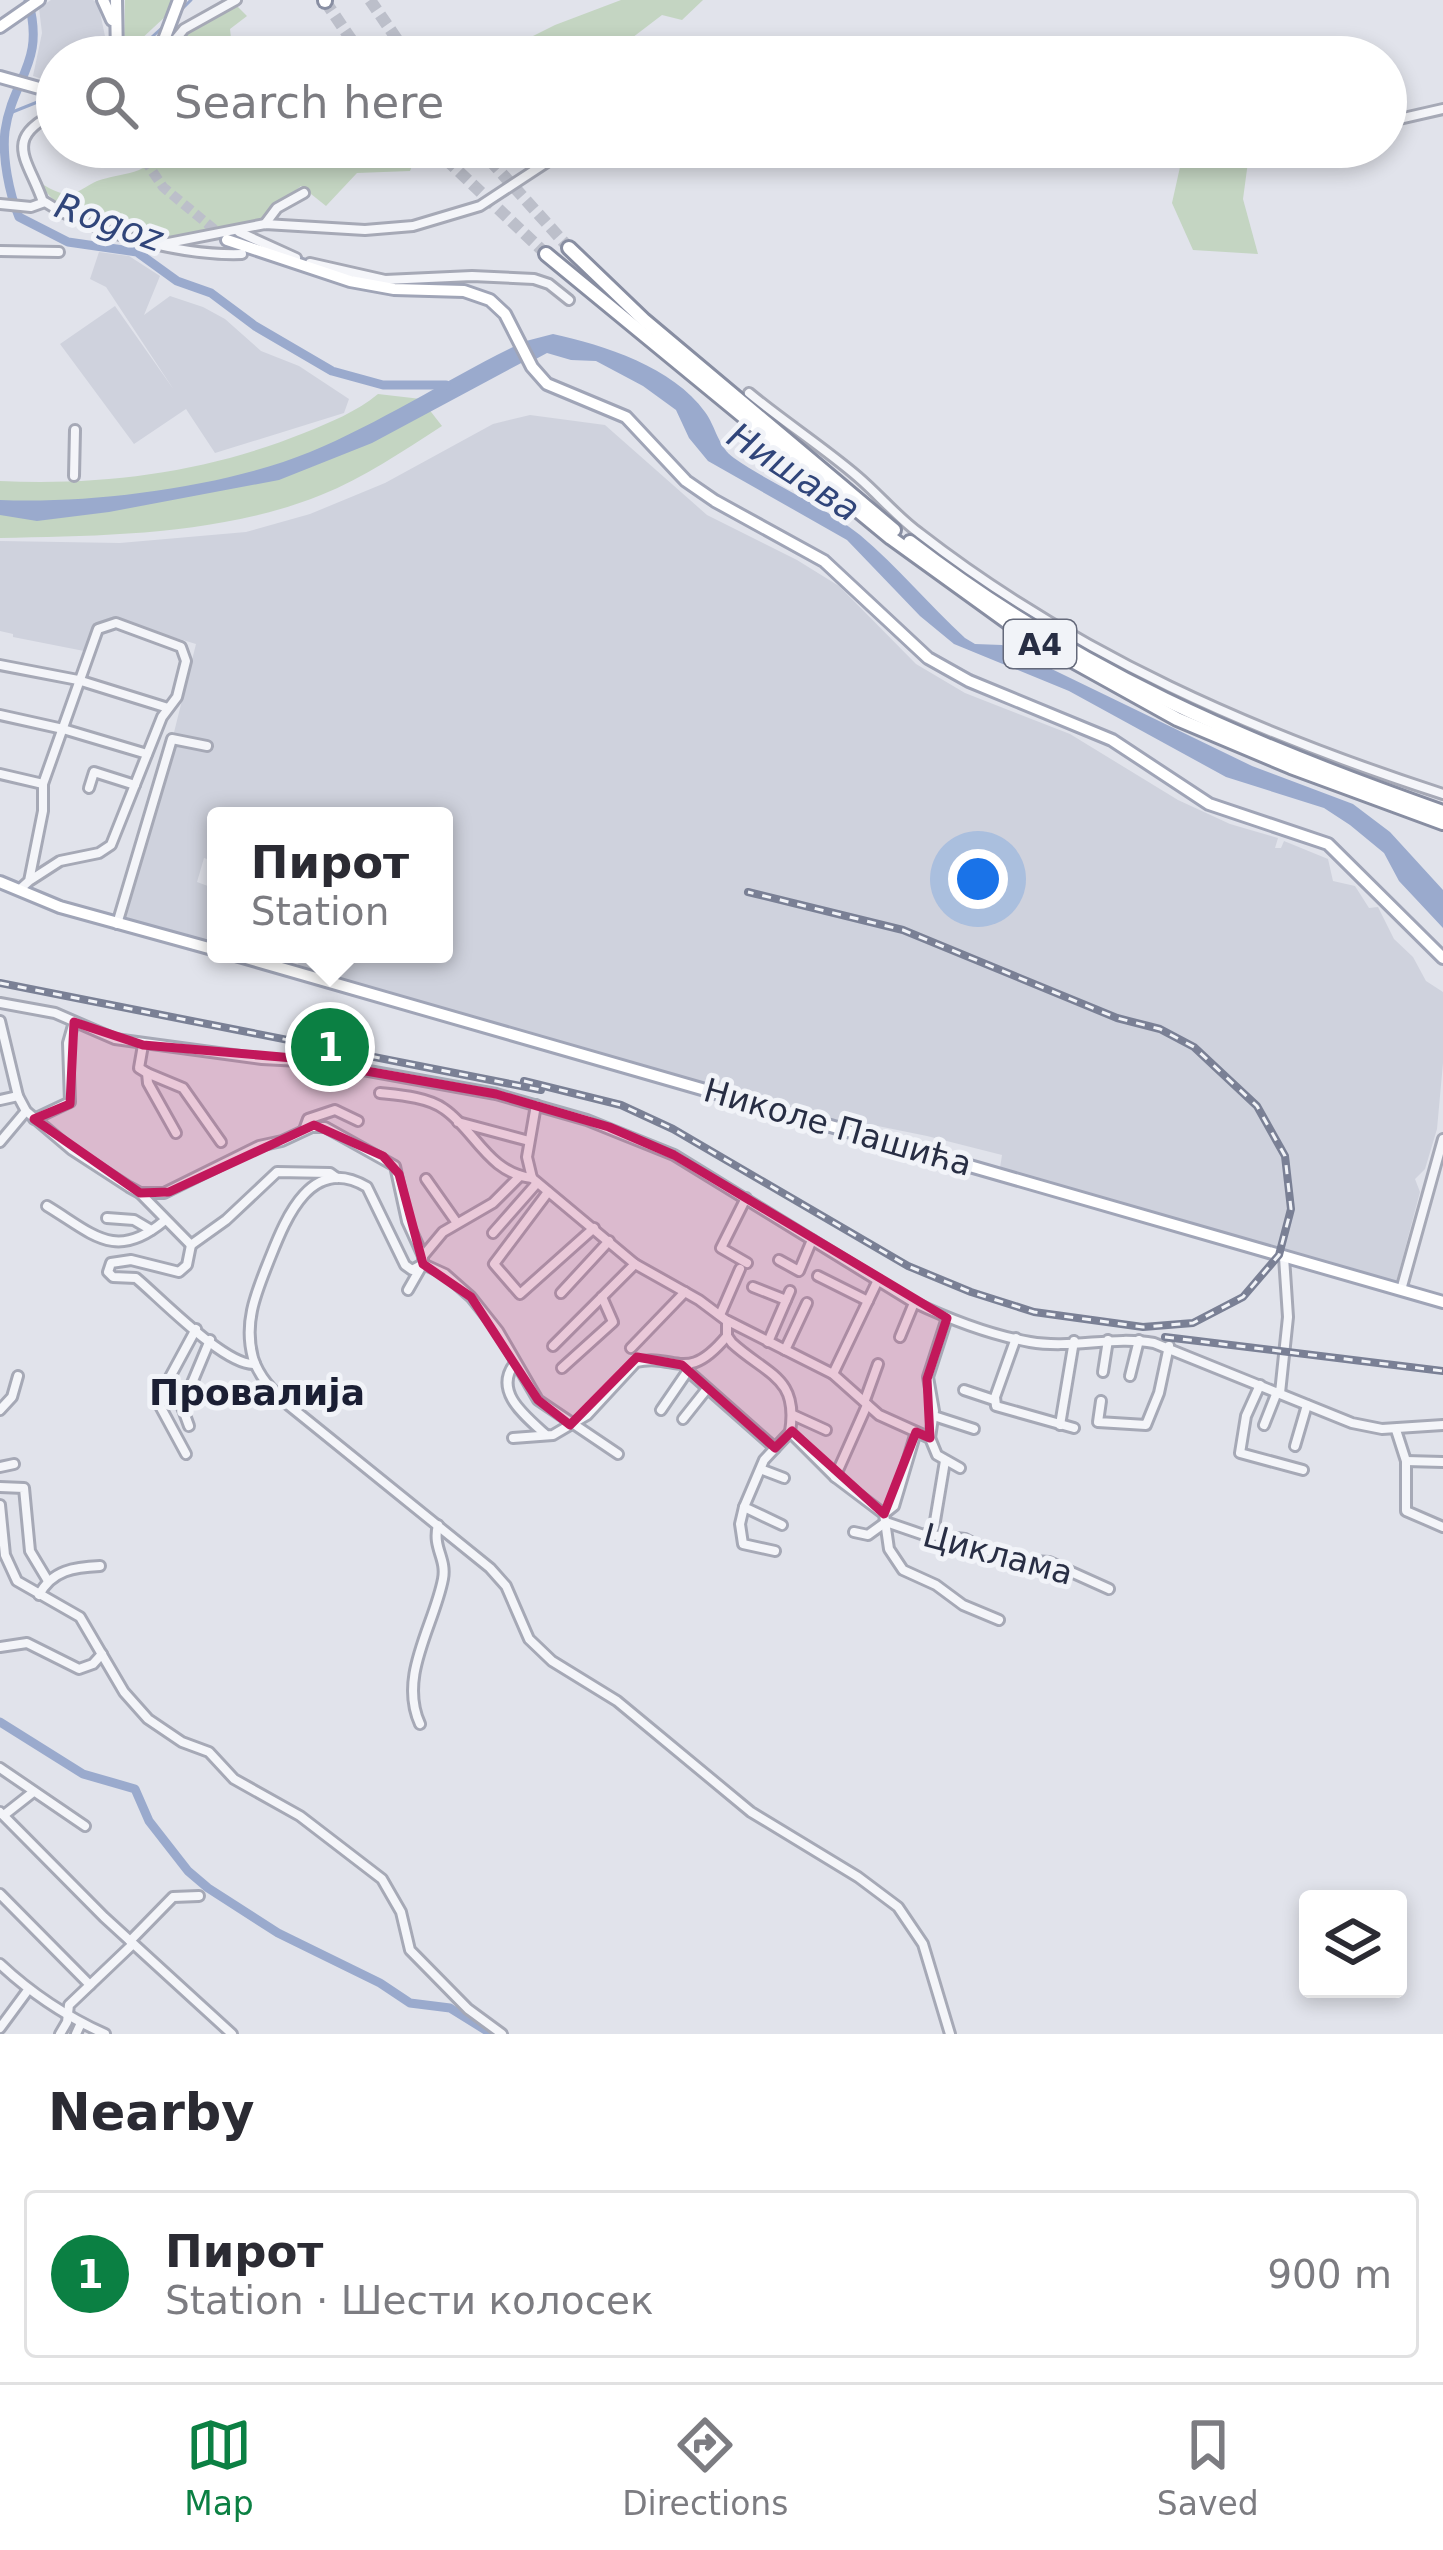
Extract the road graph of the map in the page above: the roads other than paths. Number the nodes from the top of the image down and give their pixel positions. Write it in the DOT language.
graph roads {
  1 [pos="104,0"];
  2 [pos="116,0"];
  3 [pos="179,0"];
  4 [pos="236,0"];
  5 [pos="33,4"];
  6 [pos="0,27"];
  7 [pos="116,28"];
  8 [pos="116,36"];
  9 [pos="166,36"];
  10 [pos="177,36"];
  11 [pos="1443,110"];
  12 [pos="1407,118"];
  13 [pos="36,123"];
  14 [pos="538,168"];
  15 [pos="304,193"];
  16 [pos="43,202"];
  17 [pos="8,204"];
  18 [pos="265,224"];
  19 [pos="232,235"];
  20 [pos="158,245"];
  21 [pos="569,248"];
  22 [pos="0,251"];
  23 [pos="59,252"];
  24 [pos="242,254"];
  25 [pos="546,254"];
  26 [pos="569,299"];
  27 [pos="749,393"];
  28 [pos="75,430"];
  29 [pos="74,476"];
  30 [pos="0,664"];
  31 [pos="78,680"];
  32 [pos="168,708"];
  33 [pos="0,715"];
  34 [pos="62,729"];
  35 [pos="207,746"];
  36 [pos="146,754"];
  37 [pos="0,774"];
  38 [pos="43,784"];
  39 [pos="135,785"];
  40 [pos="88,788"];
  41 [pos="1443,794"];
  42 [pos="1443,812"];
  43 [pos="1443,823"];
  44 [pos="29,880"];
  45 [pos="0,882"];
  46 [pos="18,891"];
  47 [pos="117,924"];
  48 [pos="207,948"];
  49 [pos="1443,958"];
  50 [pos="263,963"];
  51 [pos="0,1003"];
  52 [pos="0,1021"];
  53 [pos="74,1022"];
  54 [pos="1,1038"];
  55 [pos="143,1045"];
  56 [pos="147,1073"];
  57 [pos="380,1093"];
  58 [pos="17,1096"];
  59 [pos="0,1100"];
  60 [pos="536,1105"];
  61 [pos="26,1111"];
  62 [pos="34,1119"];
  63 [pos="358,1121"];
  64 [pos="458,1122"];
  65 [pos="304,1130"];
  66 [pos="176,1133"];
  67 [pos="1443,1139"];
  68 [pos="0,1142"];
  69 [pos="221,1142"];
  70 [pos="529,1142"];
  71 [pos="520,1176"];
  72 [pos="338,1178"];
  73 [pos="426,1179"];
  74 [pos="535,1181"];
  75 [pos="140,1192"];
  76 [pos="548,1192"];
  77 [pos="746,1198"];
  78 [pos="46,1206"];
  79 [pos="107,1218"];
  80 [pos="164,1221"];
  81 [pos="458,1223"];
  82 [pos="594,1228"];
  83 [pos="152,1230"];
  84 [pos="493,1233"];
  85 [pos="812,1240"];
  86 [pos="608,1241"];
  87 [pos="191,1245"];
  88 [pos="1284,1256"];
  89 [pos="779,1260"];
  90 [pos="422,1262"];
  91 [pos="635,1264"];
  92 [pos="818,1276"];
  93 [pos="878,1280"];
  94 [pos="753,1287"];
  95 [pos="408,1290"];
  96 [pos="1401,1290"];
  97 [pos="685,1292"];
  98 [pos="561,1293"];
  99 [pos="602,1297"];
  100 [pos="868,1300"];
  101 [pos="1443,1302"];
  102 [pos="914,1303"];
  103 [pos="807,1304"];
  104 [pos="724,1318"];
  105 [pos="946,1318"];
  106 [pos="196,1329"];
  107 [pos="727,1336"];
  108 [pos="900,1337"];
  109 [pos="1016,1338"];
  110 [pos="210,1340"];
  111 [pos="1108,1340"];
  112 [pos="1139,1340"];
  113 [pos="1074,1341"];
  114 [pos="768,1342"];
  115 [pos="553,1346"];
  116 [pos="1169,1346"];
  117 [pos="631,1348"];
  118 [pos="785,1350"];
  119 [pos="255,1364"];
  120 [pos="515,1364"];
  121 [pos="878,1364"];
  122 [pos="562,1368"];
  123 [pos="688,1368"];
  124 [pos="1103,1372"];
  125 [pos="833,1374"];
  126 [pos="18,1376"];
  127 [pos="1130,1376"];
  128 [pos="1260,1385"];
  129 [pos="706,1390"];
  130 [pos="964,1390"];
  131 [pos="1279,1392"];
  132 [pos="994,1400"];
  133 [pos="1101,1401"];
  134 [pos="866,1403"];
  135 [pos="1307,1405"];
  136 [pos="0,1410"];
  137 [pos="661,1410"];
  138 [pos="793,1415"];
  139 [pos="934,1416"];
  140 [pos="683,1419"];
  141 [pos="570,1425"];
  142 [pos="1060,1425"];
  143 [pos="1443,1425"];
  144 [pos="189,1426"];
  145 [pos="1264,1426"];
  146 [pos="1074,1428"];
  147 [pos="974,1429"];
  148 [pos="1396,1429"];
  149 [pos="826,1430"];
  150 [pos="790,1432"];
  151 [pos="916,1432"];
  152 [pos="547,1435"];
  153 [pos="513,1438"];
  154 [pos="930,1438"];
  155 [pos="1295,1445"];
  156 [pos="775,1448"];
  157 [pos="187,1454"];
  158 [pos="618,1454"];
  159 [pos="1406,1460"];
  160 [pos="946,1461"];
  161 [pos="1443,1462"];
  162 [pos="14,1464"];
  163 [pos="0,1467"];
  164 [pos="960,1468"];
  165 [pos="763,1470"];
  166 [pos="1303,1470"];
  167 [pos="835,1477"];
  168 [pos="784,1478"];
  169 [pos="0,1487"];
  170 [pos="0,1505"];
  171 [pos="744,1507"];
  172 [pos="885,1518"];
  173 [pos="438,1525"];
  174 [pos="782,1525"];
  175 [pos="934,1527"];
  176 [pos="1443,1528"];
  177 [pos="854,1532"];
  178 [pos="775,1551"];
  179 [pos="100,1566"];
  180 [pos="48,1581"];
  181 [pos="1109,1589"];
  182 [pos="40,1595"];
  183 [pos="999,1620"];
  184 [pos="0,1646"];
  185 [pos="102,1654"];
  186 [pos="420,1724"];
  187 [pos="0,1768"];
  188 [pos="32,1792"];
  189 [pos="2,1814"];
  190 [pos="85,1826"];
  191 [pos="0,1894"];
  192 [pos="199,1896"];
  193 [pos="131,1943"];
  194 [pos="0,1964"];
  195 [pos="90,1985"];
  196 [pos="28,1990"];
  197 [pos="0,2004"];
  198 [pos="12,2010"];
  199 [pos="67,2017"];
  200 [pos="80,2023"];
  201 [pos="0,2029"];
  202 [pos="226,2033"];
  203 [pos="59,2034"];
  204 [pos="76,2034"];
  205 [pos="105,2034"];
  206 [pos="502,2034"];
  207 [pos="950,2034"];
  1 -- 7 [label="main road"];
  2 -- 7 [label="main road"];
  3 -- 9 [label="main road"];
  4 -- 10 [label="street"];
  5 -- 6 [label="main road"];
  7 -- 8 [label="main road"];
  11 -- 12 [label="street"];
  13 -- 16 [label="street"];
  14 -- 18 [label="street"];
  15 -- 18 [label="street"];
  16 -- 17 [label="street"];
  16 -- 20 [label="street"];
  18 -- 19 [label="street"];
  19 -- 20 [label="street"];
  19 -- 26 [label="street"];
  19 -- 49 [label="main road"];
  20 -- 24 [label="street"];
  21 -- 42 [label="highway, A4"];
  22 -- 23 [label="street"];
  25 -- 43 [label="highway, A4"];
  27 -- 41 [label="street"];
  28 -- 29 [label="street"];
  30 -- 31 [label="street"];
  31 -- 32 [label="street"];
  31 -- 32 [label="street"];
  31 -- 34 [label="street"];
  32 -- 36 [label="street"];
  33 -- 34 [label="street"];
  34 -- 36 [label="street"];
  34 -- 38 [label="street"];
  35 -- 47 [label="street"];
  36 -- 39 [label="street"];
  37 -- 38 [label="street"];
  38 -- 44 [label="street"];
  39 -- 40 [label="street"];
  39 -- 44 [label="street"];
  44 -- 46 [label="street"];
  45 -- 46 [label="main road"];
  46 -- 47 [label="main road"];
  47 -- 48 [label="main road"];
  50 -- 88 [label="main road, Николе Пашића"];
  51 -- 53 [label="street"];
  52 -- 54 [label="street"];
  53 -- 55 [label="street"];
  53 -- 62 [label="street"];
  54 -- 58 [label="street"];
  55 -- 56 [label="street"];
  55 -- 60 [label="street"];
  56 -- 66 [label="street"];
  56 -- 69 [label="street"];
  57 -- 64 [label="street"];
  58 -- 59 [label="street"];
  58 -- 61 [label="street"];
  60 -- 70 [label="street"];
  60 -- 77 [label="street"];
  61 -- 62 [label="street"];
  61 -- 68 [label="street"];
  62 -- 75 [label="street"];
  63 -- 65 [label="street"];
  64 -- 70 [label="street"];
  64 -- 71 [label="street"];
  65 -- 75 [label="street"];
  65 -- 90 [label="street"];
  67 -- 96 [label="street"];
  70 -- 74 [label="street"];
  71 -- 74 [label="street"];
  71 -- 81 [label="street"];
  72 -- 87 [label="street"];
  72 -- 90 [label="street"];
  72 -- 119 [label="street"];
  73 -- 81 [label="street"];
  74 -- 76 [label="street"];
  74 -- 84 [label="street"];
  75 -- 80 [label="street"];
  76 -- 82 [label="street"];
  76 -- 82 [label="street"];
  77 -- 85 [label="street"];
  77 -- 104 [label="street"];
  78 -- 83 [label="street"];
  79 -- 83 [label="street"];
  80 -- 83 [label="street"];
  80 -- 87 [label="street"];
  81 -- 90 [label="street"];
  82 -- 86 [label="street"];
  85 -- 89 [label="street"];
  85 -- 93 [label="street"];
  86 -- 91 [label="street"];
  86 -- 98 [label="street"];
  87 -- 106 [label="street"];
  88 -- 96 [label="main road, Николе Пашића"];
  88 -- 131 [label="street"];
  90 -- 95 [label="street"];
  90 -- 120 [label="street"];
  91 -- 97 [label="street"];
  91 -- 99 [label="street"];
  92 -- 100 [label="street"];
  93 -- 100 [label="street"];
  93 -- 102 [label="street"];
  94 -- 114 [label="street"];
  96 -- 101 [label="main road, Николе Пашића"];
  97 -- 104 [label="street"];
  97 -- 117 [label="street"];
  99 -- 115 [label="street"];
  99 -- 122 [label="street"];
  100 -- 125 [label="street"];
  102 -- 105 [label="street"];
  102 -- 108 [label="street"];
  103 -- 118 [label="street"];
  104 -- 107 [label="street"];
  104 -- 114 [label="street"];
  105 -- 109 [label="street"];
  105 -- 139 [label="street"];
  106 -- 110 [label="street"];
  106 -- 157 [label="street"];
  107 -- 123 [label="street"];
  107 -- 138 [label="street"];
  109 -- 113 [label="street"];
  109 -- 132 [label="street"];
  110 -- 119 [label="street"];
  110 -- 144 [label="street"];
  111 -- 112 [label="street"];
  111 -- 113 [label="street"];
  111 -- 124 [label="street"];
  112 -- 116 [label="street"];
  112 -- 127 [label="street"];
  113 -- 142 [label="street"];
  114 -- 118 [label="street"];
  116 -- 128 [label="street"];
  116 -- 133 [label="street"];
  118 -- 125 [label="street"];
  119 -- 173 [label="street"];
  120 -- 141 [label="street"];
  120 -- 152 [label="street"];
  121 -- 134 [label="street"];
  123 -- 129 [label="street"];
  123 -- 137 [label="street"];
  123 -- 141 [label="street"];
  125 -- 134 [label="street"];
  126 -- 136 [label="street"];
  128 -- 131 [label="street"];
  128 -- 166 [label="street"];
  129 -- 140 [label="street"];
  129 -- 156 [label="street"];
  130 -- 132 [label="street"];
  131 -- 135 [label="street"];
  131 -- 145 [label="street"];
  132 -- 142 [label="street"];
  134 -- 151 [label="street"];
  134 -- 167 [label="street"];
  135 -- 148 [label="street"];
  135 -- 155 [label="street"];
  138 -- 149 [label="street"];
  138 -- 150 [label="street"];
  139 -- 147 [label="street"];
  139 -- 154 [label="street"];
  141 -- 152 [label="street"];
  141 -- 158 [label="street"];
  142 -- 146 [label="street"];
  143 -- 148 [label="street"];
  148 -- 159 [label="street"];
  150 -- 156 [label="street"];
  150 -- 167 [label="street, Циклама"];
  151 -- 154 [label="street"];
  151 -- 172 [label="street"];
  152 -- 153 [label="street"];
  154 -- 160 [label="street"];
  156 -- 165 [label="street"];
  159 -- 161 [label="street"];
  159 -- 176 [label="street"];
  160 -- 164 [label="street"];
  160 -- 175 [label="street"];
  162 -- 163 [label="street"];
  165 -- 168 [label="street"];
  165 -- 171 [label="street"];
  167 -- 172 [label="street, Циклама"];
  169 -- 180 [label="street"];
  170 -- 182 [label="street"];
  171 -- 174 [label="street"];
  171 -- 178 [label="street"];
  172 -- 177 [label="street, Циклама"];
  172 -- 181 [label="street, Циклама"];
  172 -- 183 [label="street, Циклама"];
  173 -- 186 [label="street"];
  173 -- 207 [label="street"];
  179 -- 180 [label="street"];
  180 -- 182 [label="street"];
  182 -- 185 [label="street"];
  184 -- 185 [label="street"];
  185 -- 206 [label="street"];
  187 -- 188 [label="street"];
  188 -- 189 [label="street"];
  188 -- 190 [label="street"];
  189 -- 193 [label="street"];
  191 -- 195 [label="street"];
  192 -- 193 [label="street"];
  193 -- 195 [label="street"];
  193 -- 202 [label="street"];
  194 -- 196 [label="street"];
  195 -- 199 [label="street"];
  196 -- 198 [label="street"];
  196 -- 199 [label="street"];
  197 -- 198 [label="street"];
  198 -- 201 [label="street"];
  199 -- 200 [label="street"];
  199 -- 203 [label="street"];
  200 -- 204 [label="street"];
  200 -- 205 [label="street"];
}
